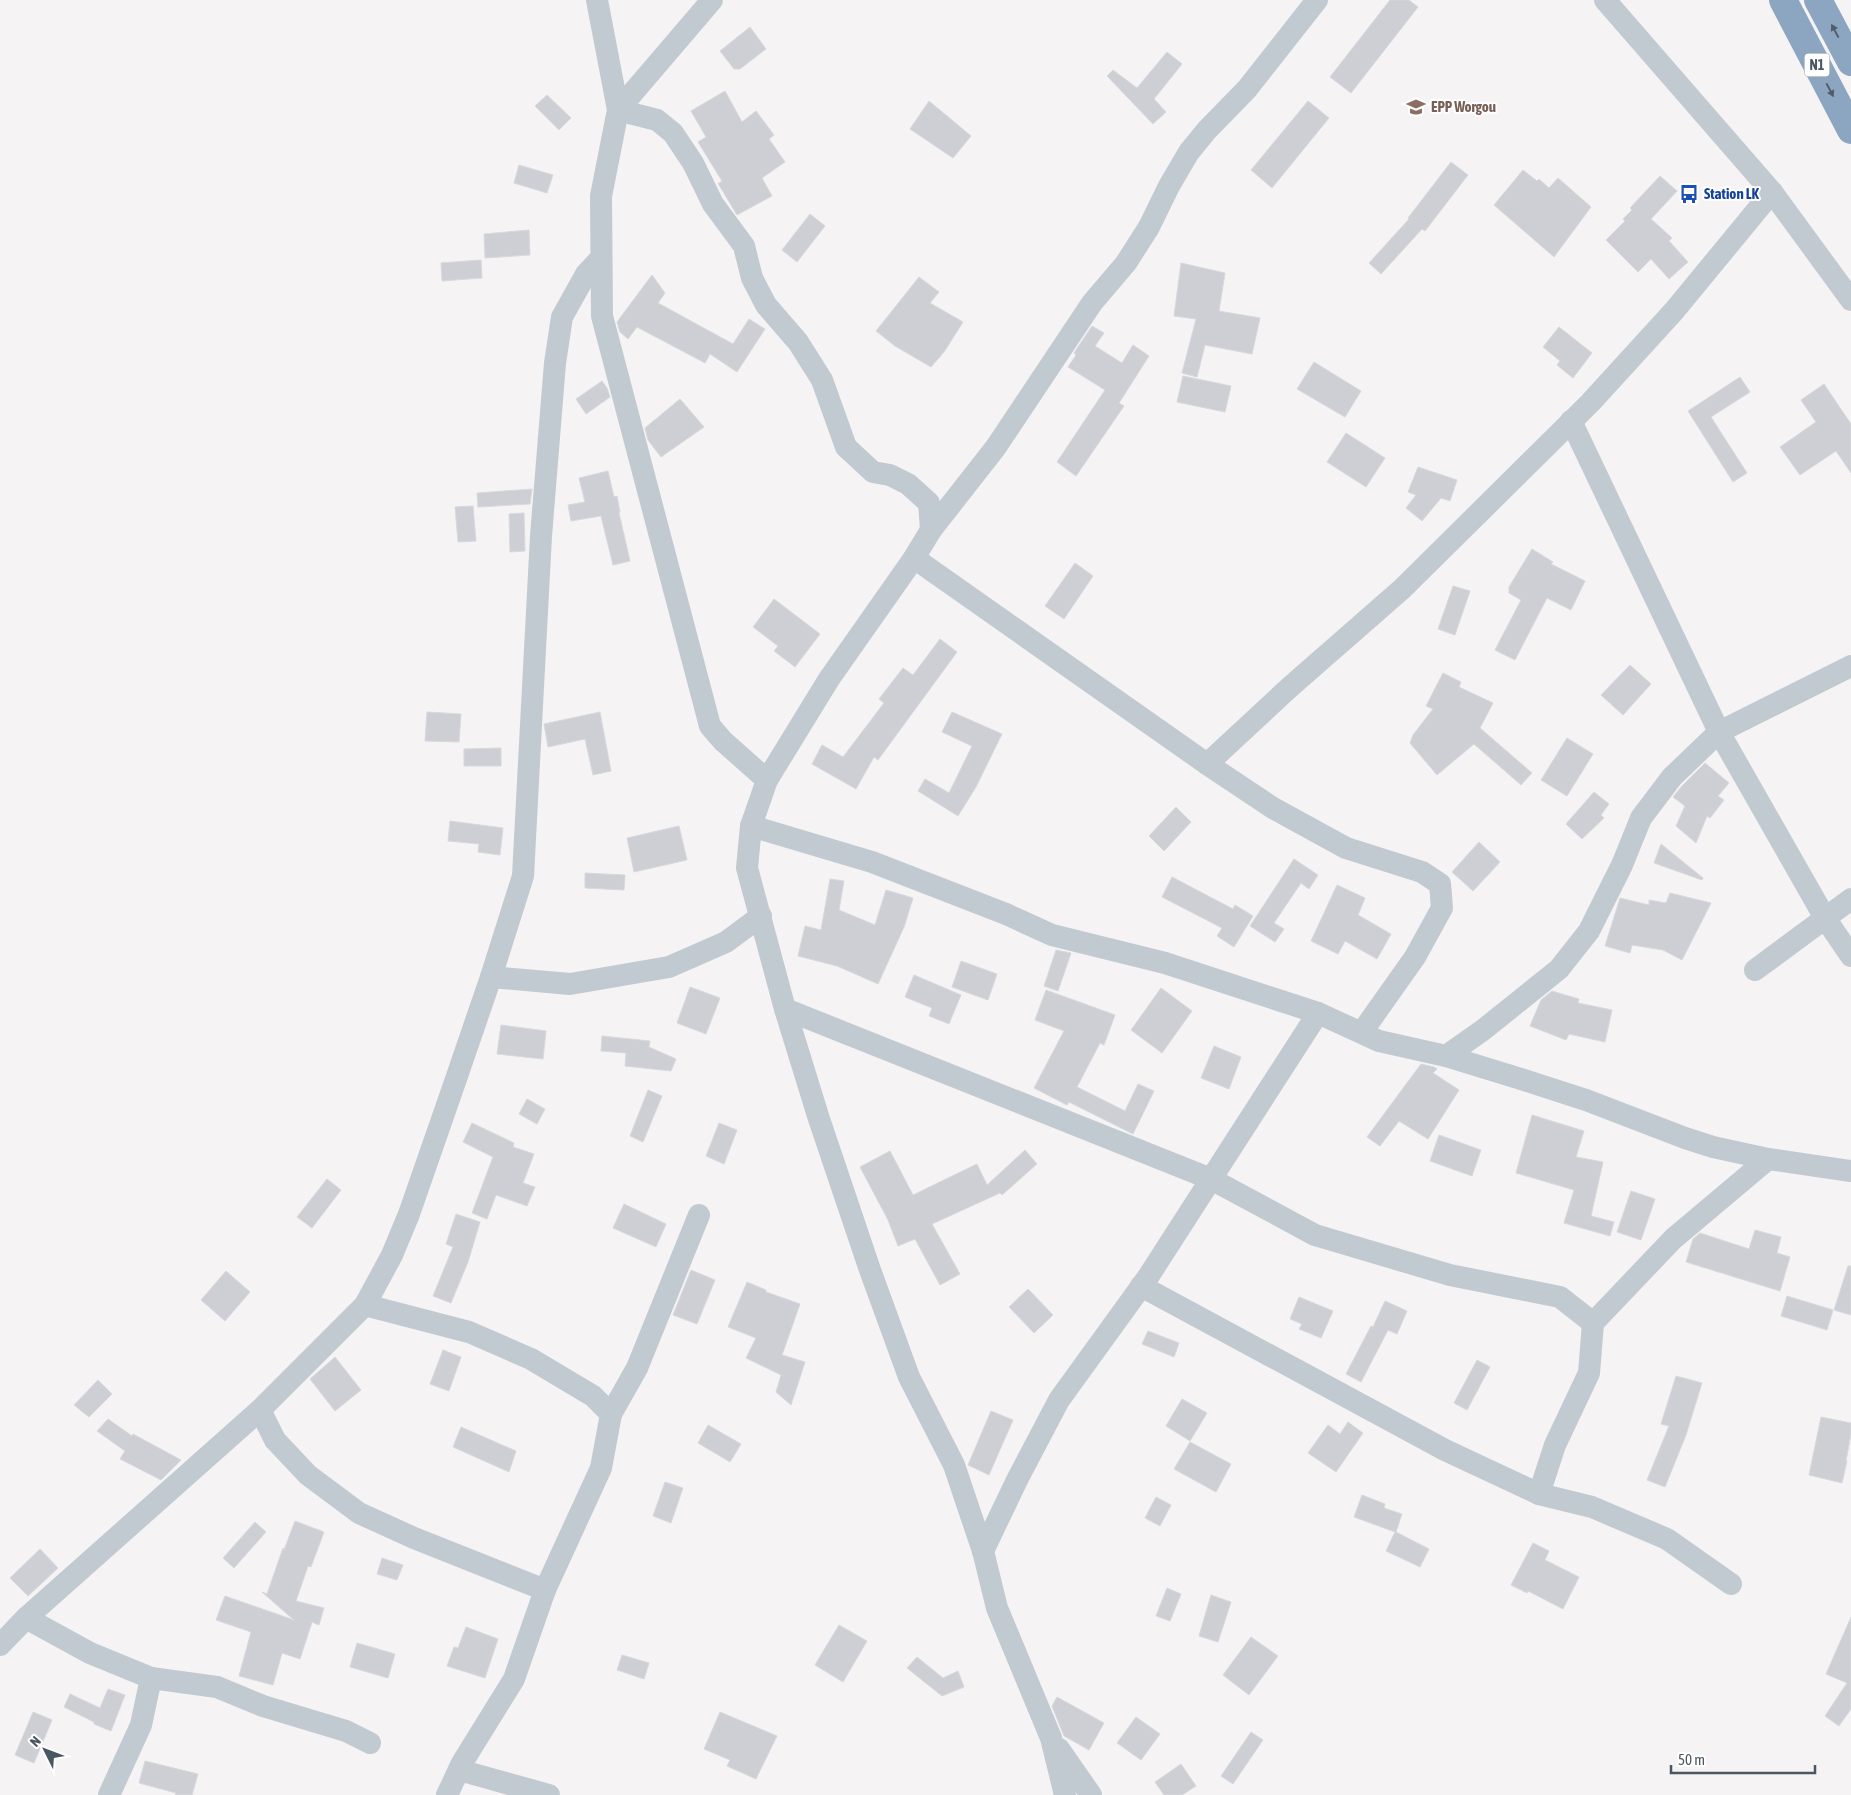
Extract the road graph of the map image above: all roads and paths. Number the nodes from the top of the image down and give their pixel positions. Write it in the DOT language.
graph roads {
  1 [pos="597,0"];
  2 [pos="712,0"];
  3 [pos="1316,0"];
  4 [pos="1605,0"];
  5 [pos="1783,0"];
  6 [pos="1818,0"];
  7 [pos="1851,62"];
  8 [pos="618,110"];
  9 [pos="1851,130"];
  10 [pos="1772,192"];
  11 [pos="601,258"];
  12 [pos="1851,300"];
  13 [pos="1571,421"];
  14 [pos="931,530"];
  15 [pos="914,558"];
  16 [pos="1851,666"];
  17 [pos="1719,732"];
  18 [pos="1207,764"];
  19 [pos="767,780"];
  20 [pos="751,826"];
  21 [pos="1851,900"];
  22 [pos="761,916"];
  23 [pos="1825,918"];
  24 [pos="1851,956"];
  25 [pos="1755,970"];
  26 [pos="492,977"];
  27 [pos="785,1009"];
  28 [pos="1318,1013"];
  29 [pos="1362,1032"];
  30 [pos="1446,1056"];
  31 [pos="1768,1159"];
  32 [pos="1851,1171"];
  33 [pos="1212,1179"];
  34 [pos="699,1216"];
  35 [pos="1141,1286"];
  36 [pos="365,1305"];
  37 [pos="1593,1323"];
  38 [pos="260,1410"];
  39 [pos="611,1414"];
  40 [pos="1539,1494"];
  41 [pos="983,1551"];
  42 [pos="1731,1584"];
  43 [pos="545,1590"];
  44 [pos="26,1618"];
  45 [pos="0,1645"];
  46 [pos="151,1678"];
  47 [pos="1051,1738"];
  48 [pos="370,1743"];
  49 [pos="459,1770"];
  50 [pos="108,1795"];
  51 [pos="448,1795"];
  52 [pos="550,1795"];
  53 [pos="1065,1795"];
  54 [pos="1091,1795"];
  1 -- 8 [label="street"];
  2 -- 8 [label="street"];
  3 -- 14 [label="street"];
  4 -- 10 [label="street"];
  5 -- 9 [label="highway, N1, one-way"];
  7 -- 6 [label="highway, N1, one-way"];
  8 -- 11 [label="street"];
  8 -- 14 [label="street"];
  10 -- 12 [label="street"];
  10 -- 13 [label="street"];
  11 -- 19 [label="street"];
  11 -- 26 [label="street"];
  13 -- 17 [label="street"];
  13 -- 18 [label="street"];
  14 -- 15 [label="street"];
  15 -- 18 [label="street"];
  15 -- 19 [label="street"];
  16 -- 17 [label="street"];
  17 -- 23 [label="street"];
  17 -- 30 [label="street"];
  18 -- 29 [label="street"];
  19 -- 20 [label="street"];
  20 -- 22 [label="street"];
  20 -- 28 [label="street"];
  21 -- 23 [label="street"];
  22 -- 26 [label="street"];
  22 -- 27 [label="street"];
  23 -- 24 [label="street"];
  23 -- 25 [label="street"];
  26 -- 36 [label="street"];
  27 -- 33 [label="street"];
  27 -- 41 [label="street"];
  28 -- 29 [label="street"];
  28 -- 33 [label="street"];
  29 -- 30 [label="street"];
  30 -- 31 [label="street"];
  31 -- 32 [label="street"];
  31 -- 37 [label="street"];
  33 -- 35 [label="street"];
  33 -- 37 [label="street"];
  34 -- 39 [label="street"];
  35 -- 40 [label="street"];
  35 -- 41 [label="street"];
  36 -- 38 [label="street"];
  36 -- 39 [label="street"];
  37 -- 40 [label="street"];
  38 -- 43 [label="street"];
  38 -- 44 [label="street"];
  39 -- 43 [label="street"];
  40 -- 42 [label="street"];
  41 -- 47 [label="street"];
  43 -- 49 [label="street"];
  44 -- 45 [label="street"];
  44 -- 46 [label="street"];
  46 -- 48 [label="street"];
  46 -- 50 [label="street"];
  47 -- 53 [label="street"];
  47 -- 54 [label="street"];
  49 -- 51 [label="street"];
  49 -- 52 [label="street"];
}
